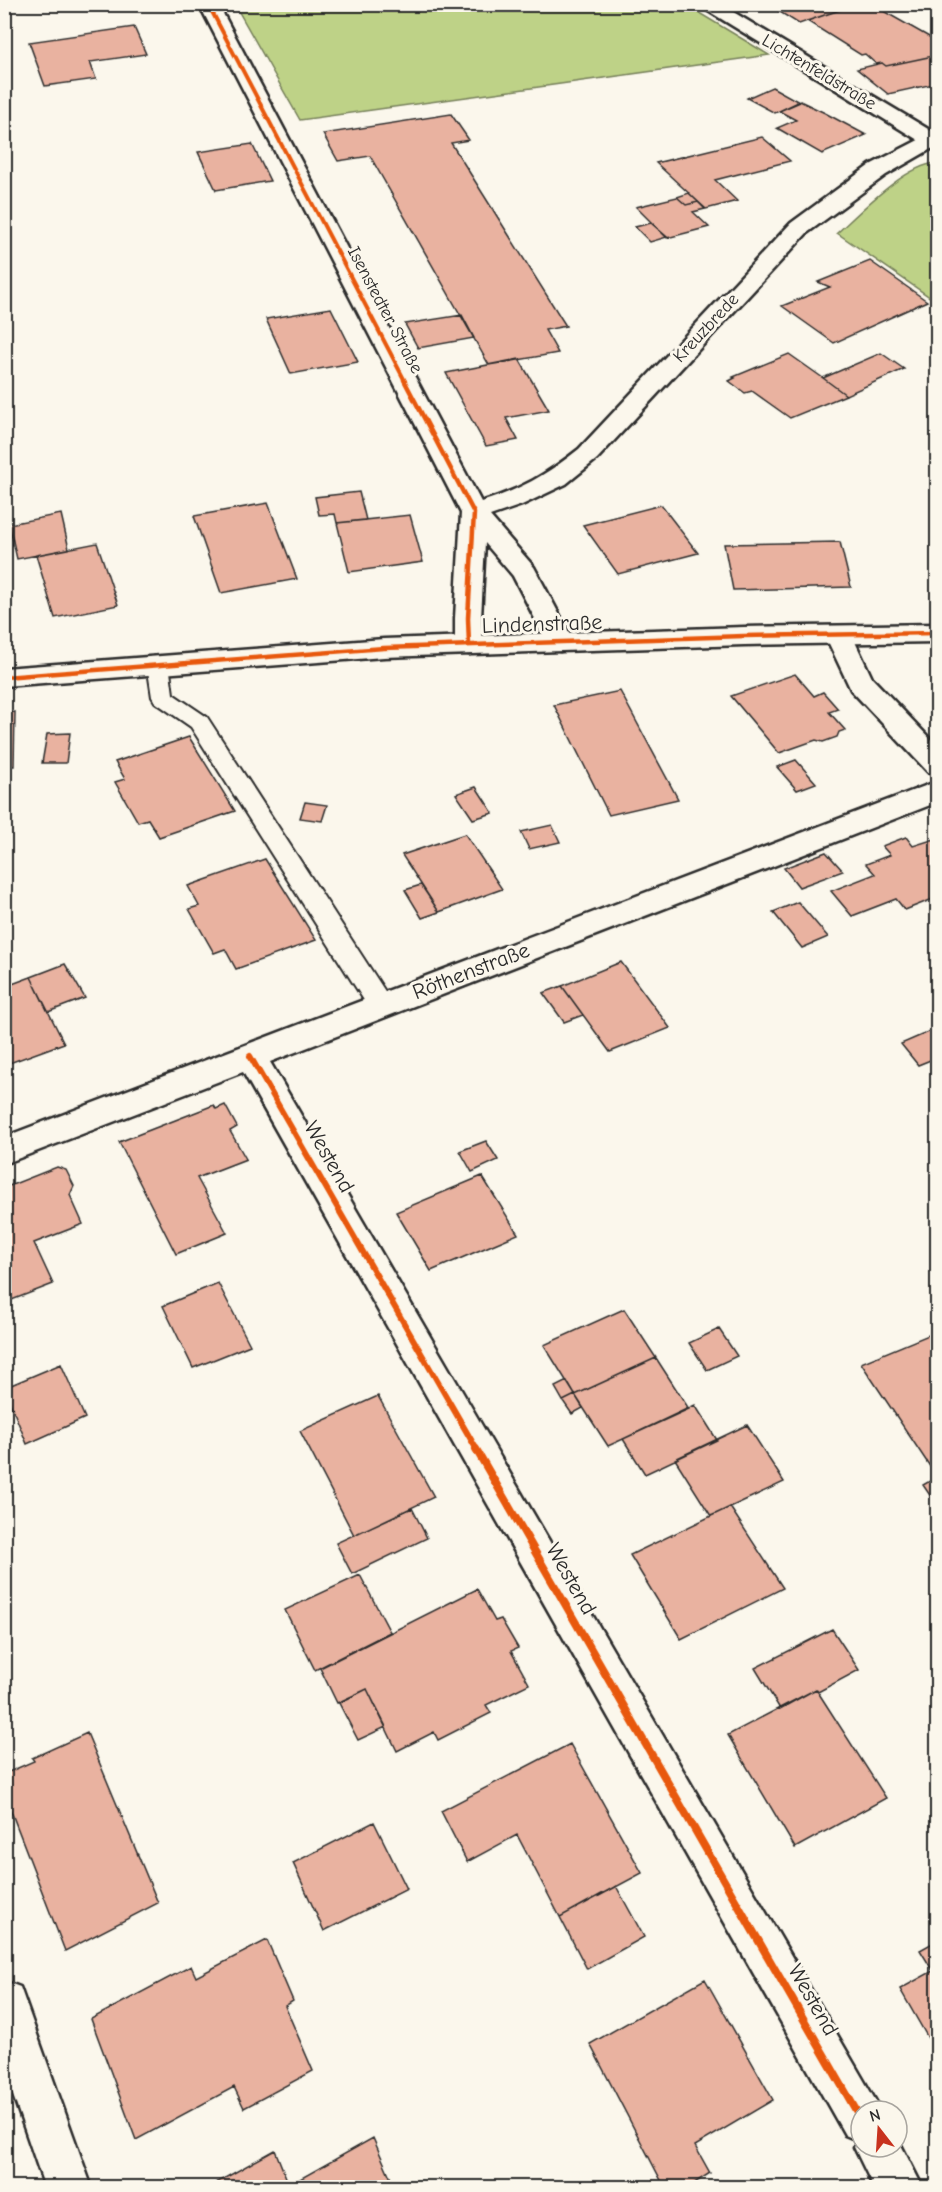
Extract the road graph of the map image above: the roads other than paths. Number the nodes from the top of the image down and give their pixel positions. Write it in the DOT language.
graph roads {
  1 [pos="208,4"];
  2 [pos="706,4"];
  3 [pos="935,140"];
  4 [pos="474,513"];
  5 [pos="938,633"];
  6 [pos="839,635"];
  7 [pos="560,642"];
  8 [pos="469,645"];
  9 [pos="158,664"];
  10 [pos="4,677"];
  11 [pos="938,765"];
  12 [pos="938,791"];
  13 [pos="381,1006"];
  14 [pos="250,1056"];
  15 [pos="4,1151"];
  16 [pos="4,2003"];
  17 [pos="850,2099"];
  18 [pos="884,2159"];
  19 [pos="69,2187"];
  20 [pos="900,2187"];
  1 -- 4 [label="street, Isenstedter Straße"];
  2 -- 3 [label="street, Lichtenfeldstraße"];
  3 -- 4 [label="street, Kreuzbrede"];
  4 -- 7 [label="street, Isenstedter Straße"];
  4 -- 8 [label="street, Isenstedter Straße"];
  5 -- 6 [label="street, Lindenstraße"];
  6 -- 7 [label="street, Lindenstraße"];
  6 -- 11 [label="street"];
  7 -- 8 [label="street, Lindenstraße"];
  8 -- 9 [label="street, Lindenstraße"];
  9 -- 10 [label="street, Lindenstraße"];
  9 -- 13 [label="lane"];
  12 -- 13 [label="street, Röthenstraße"];
  13 -- 14 [label="street, Röthenstraße"];
  14 -- 15 [label="street, Röthenstraße"];
  14 -- 17 [label="street, Westend"];
  16 -- 19 [label="street"];
  18 -- 20 [label="street"];
}
